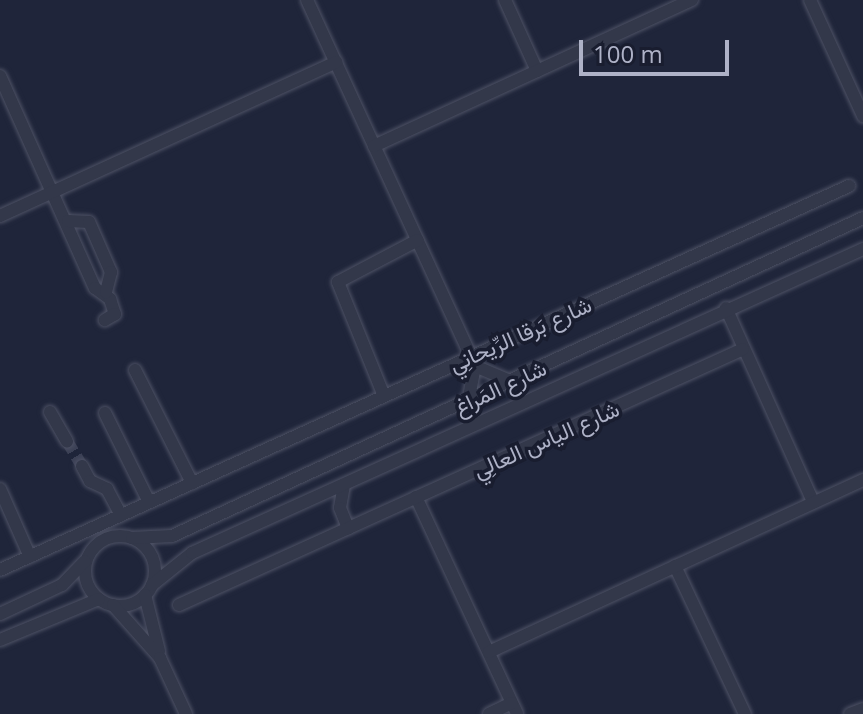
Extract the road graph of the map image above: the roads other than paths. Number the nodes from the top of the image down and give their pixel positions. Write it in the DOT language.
graph roads {
  1 [pos="307,0"];
  2 [pos="505,0"];
  3 [pos="692,0"];
  4 [pos="810,0"];
  5 [pos="336,62"];
  6 [pos="537,71"];
  7 [pos="0,76"];
  8 [pos="863,116"];
  9 [pos="374,146"];
  10 [pos="849,186"];
  11 [pos="53,191"];
  12 [pos="0,216"];
  13 [pos="863,218"];
  14 [pos="68,221"];
  15 [pos="418,240"];
  16 [pos="863,249"];
  17 [pos="106,292"];
  18 [pos="726,308"];
  19 [pos="105,320"];
  20 [pos="743,349"];
  21 [pos="473,361"];
  22 [pos="135,370"];
  23 [pos="510,381"];
  24 [pos="384,396"];
  25 [pos="468,402"];
  26 [pos="50,412"];
  27 [pos="105,413"];
  28 [pos="67,441"];
  29 [pos="82,466"];
  30 [pos="863,480"];
  31 [pos="192,483"];
  32 [pos="344,485"];
  33 [pos="0,489"];
  34 [pos="416,497"];
  35 [pos="313,499"];
  36 [pos="149,502"];
  37 [pos="813,502"];
  38 [pos="341,514"];
  39 [pos="121,515"];
  40 [pos="348,528"];
  41 [pos="132,538"];
  42 [pos="30,557"];
  43 [pos="87,558"];
  44 [pos="675,566"];
  45 [pos="0,570"];
  46 [pos="148,590"];
  47 [pos="99,599"];
  48 [pos="113,605"];
  49 [pos="179,605"];
  50 [pos="0,614"];
  51 [pos="0,640"];
  52 [pos="489,652"];
  53 [pos="160,658"];
  54 [pos="514,709"];
  55 [pos="863,709"];
  56 [pos="186,714"];
  57 [pos="489,714"];
  58 [pos="745,714"];
  59 [pos="850,714"];
  1 -- 5 [label="street"];
  2 -- 6 [label="street"];
  3 -- 6 [label="street"];
  4 -- 8 [label="street"];
  5 -- 9 [label="street"];
  5 -- 11 [label="street"];
  6 -- 9 [label="street"];
  7 -- 11 [label="street"];
  9 -- 15 [label="street"];
  10 -- 21 [label="street, شارع بَرقا الرِّيحانِي"];
  11 -- 12 [label="street"];
  11 -- 14 [label="street"];
  13 -- 23 [label="street, شارع المَراغ"];
  14 -- 17 [label="street"];
  14 -- 17 [label="street"];
  15 -- 21 [label="street"];
  15 -- 24 [label="street"];
  16 -- 18 [label="street, شارع المَراغ"];
  17 -- 19 [label="street"];
  18 -- 20 [label="street"];
  18 -- 32 [label="street, شارع المَراغ"];
  20 -- 34 [label="street, شارع الياس العالِي"];
  20 -- 37 [label="street"];
  21 -- 23 [label="street"];
  21 -- 24 [label="street, شارع بَرقا الرِّيحانِي"];
  21 -- 25 [label="street"];
  22 -- 31 [label="street"];
  23 -- 25 [label="street, شارع المَراغ"];
  24 -- 31 [label="street, شارع بَرقا الرِّيحانِي"];
  25 -- 41 [label="street, شارع المَراغ"];
  26 -- 28 [label="street"];
  27 -- 36 [label="street"];
  29 -- 39 [label="street"];
  30 -- 37 [label="street"];
  31 -- 36 [label="street, شارع بَرقا الرِّيحانِي"];
  32 -- 35 [label="street, شارع المَراغ"];
  32 -- 38 [label="street"];
  33 -- 42 [label="street"];
  34 -- 40 [label="street, شارع الياس العالِي"];
  34 -- 52 [label="street"];
  35 -- 38 [label="street"];
  35 -- 46 [label="street, شارع المَراغ"];
  36 -- 39 [label="street, شارع بَرقا الرِّيحانِي"];
  37 -- 44 [label="street"];
  38 -- 40 [label="street"];
  39 -- 42 [label="street, شارع بَرقا الرِّيحانِي"];
  40 -- 49 [label="street, شارع الياس العالِي"];
  41 -- 43 [label="street"];
  41 -- 46 [label="street"];
  42 -- 45 [label="street, شارع بَرقا الرِّيحانِي"];
  43 -- 47 [label="street"];
  43 -- 50 [label="street"];
  44 -- 52 [label="street"];
  44 -- 58 [label="street"];
  46 -- 48 [label="street"];
  46 -- 53 [label="street"];
  47 -- 48 [label="street"];
  47 -- 51 [label="street"];
  48 -- 53 [label="street"];
  52 -- 54 [label="street"];
  53 -- 56 [label="street"];
  54 -- 57 [label="street"];
  55 -- 59 [label="street"];
}
